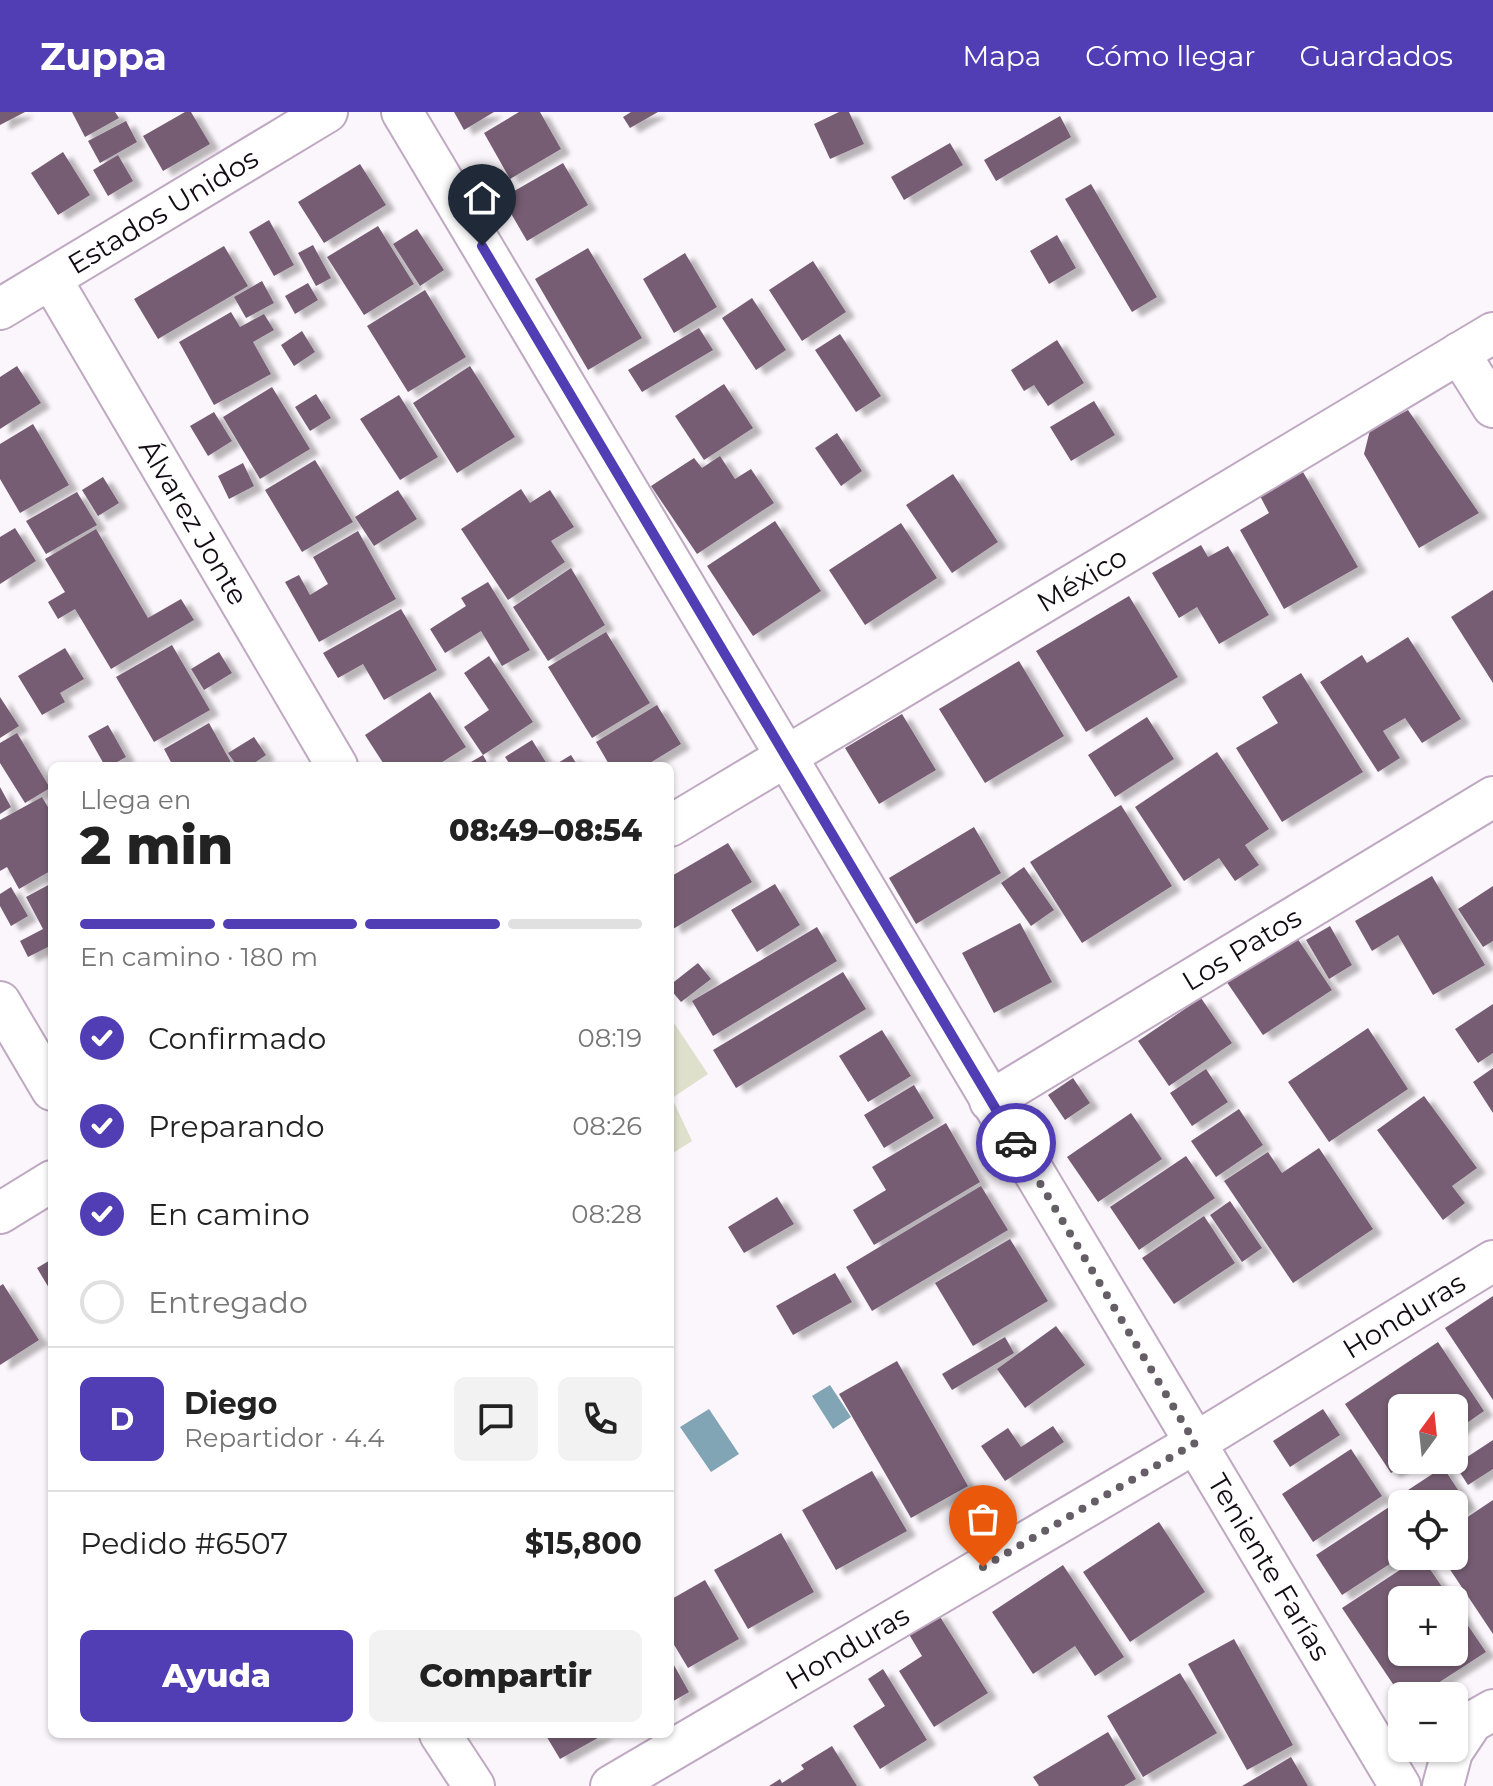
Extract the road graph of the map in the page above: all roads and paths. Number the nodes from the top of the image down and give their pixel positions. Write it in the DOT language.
graph roads {
  1 [pos="327,112"];
  2 [pos="402,112"];
  3 [pos="51,279"];
  4 [pos="0,309"];
  5 [pos="1493,333"];
  6 [pos="1459,353"];
  7 [pos="1493,407"];
  8 [pos="785,757"];
  9 [pos="335,762"];
  10 [pos="1493,797"];
  11 [pos="674,824"];
  12 [pos="0,1002"];
  13 [pos="48,1083"];
  14 [pos="990,1101"];
  15 [pos="48,1183"];
  16 [pos="0,1213"];
  17 [pos="1493,1261"];
  18 [pos="1195,1443"];
  19 [pos="1493,1710"];
  20 [pos="443,1738"];
  21 [pos="474,1786"];
  22 [pos="611,1786"];
  23 [pos="1400,1786"];
  24 [pos="1443,1786"];
  1 -- 3 [label="street, Estados Unidos"];
  2 -- 8 [label="street, Teniente Farías"];
  3 -- 4 [label="street, Estados Unidos"];
  3 -- 9 [label="street, Álvarez Jonte"];
  5 -- 6 [label="street, México"];
  6 -- 7 [label="street"];
  6 -- 8 [label="street, México"];
  8 -- 11 [label="street, México"];
  8 -- 14 [label="street, Teniente Farías"];
  10 -- 14 [label="street, Los Patos"];
  12 -- 13 [label="street"];
  14 -- 18 [label="street, Teniente Farías"];
  15 -- 16 [label="street"];
  17 -- 18 [label="street, Honduras"];
  18 -- 22 [label="street, Honduras"];
  18 -- 23 [label="street, Teniente Farías"];
  19 -- 24 [label="street"];
  20 -- 21 [label="street"];
}
